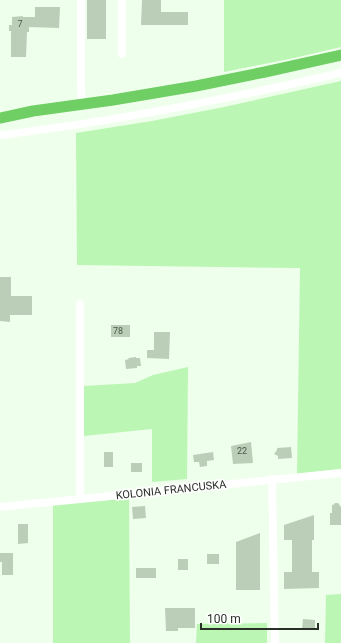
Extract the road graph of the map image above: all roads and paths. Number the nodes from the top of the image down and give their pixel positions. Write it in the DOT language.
graph roads {
  1 [pos="81,0"];
  2 [pos="122,0"];
  3 [pos="122,54"];
  4 [pos="341,55"];
  5 [pos="341,73"];
  6 [pos="82,104"];
  7 [pos="33,111"];
  8 [pos="0,112"];
  9 [pos="0,118"];
  10 [pos="0,135"];
  11 [pos="80,304"];
  12 [pos="341,472"];
  13 [pos="272,480"];
  14 [pos="80,499"];
  15 [pos="0,507"];
  16 [pos="275,643"];
  1 -- 6 [label="street"];
  2 -- 3 [label="street"];
  4 -- 6 [label="highway"];
  5 -- 10 [label="street"];
  6 -- 7 [label="highway"];
  7 -- 8 [label="highway"];
  7 -- 9 [label="highway"];
  11 -- 14 [label="street"];
  12 -- 13 [label="street, KOLONIA FRANCUSKA"];
  13 -- 14 [label="street, KOLONIA FRANCUSKA"];
  13 -- 16 [label="street"];
  14 -- 15 [label="street, KOLONIA FRANCUSKA"];
}
